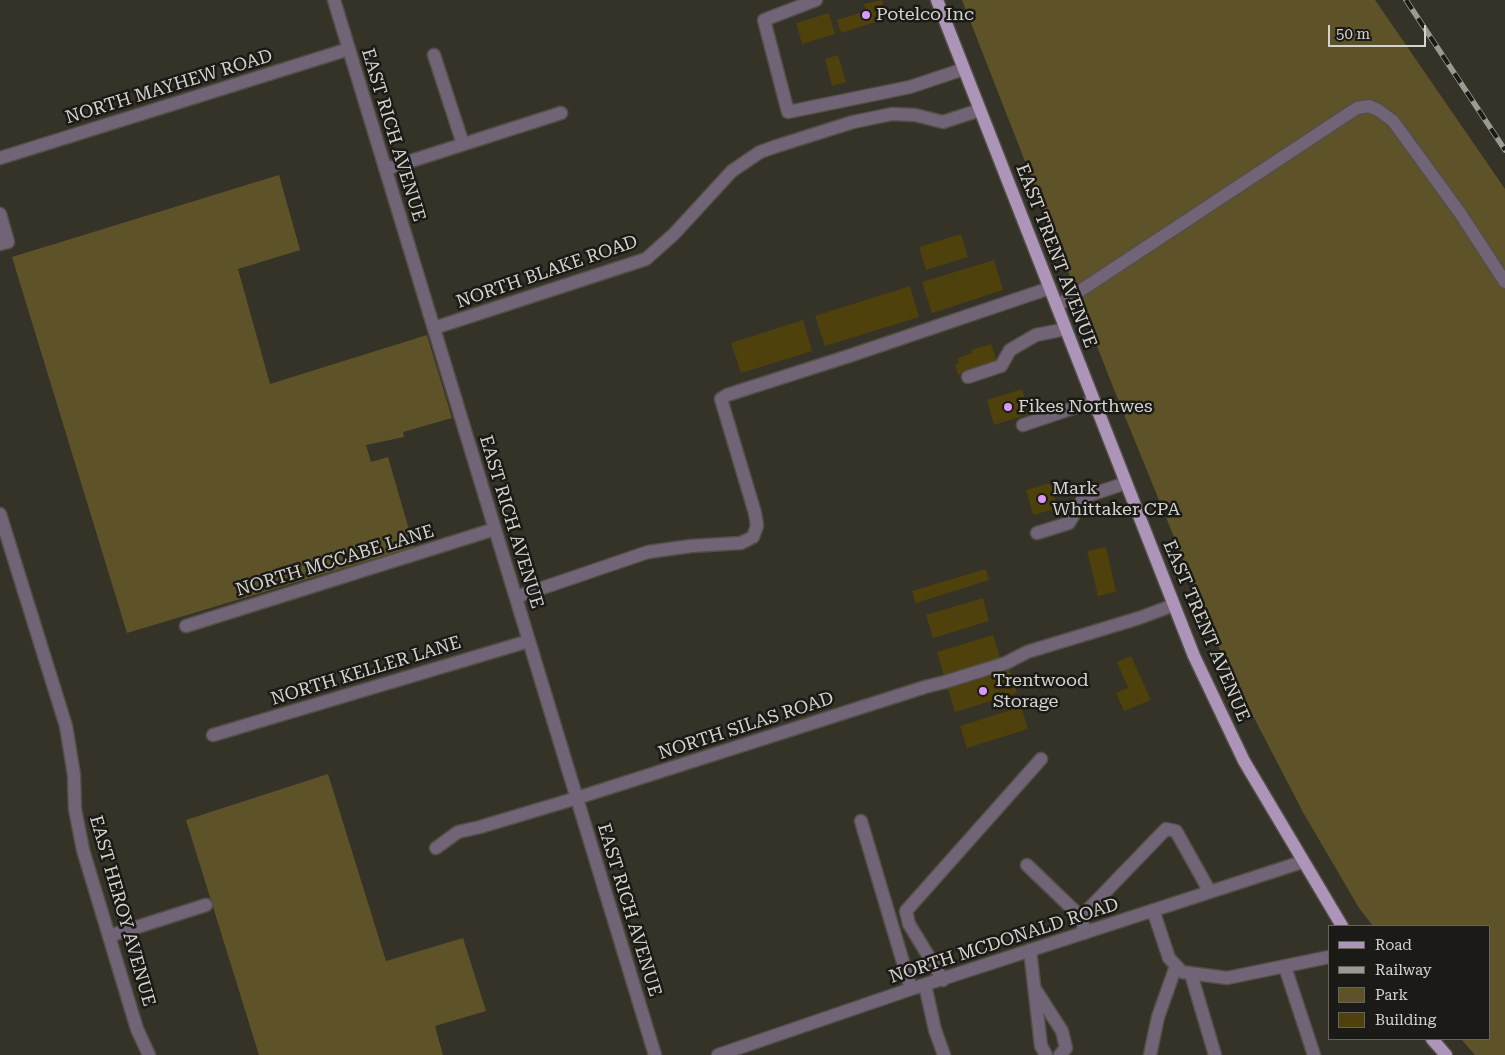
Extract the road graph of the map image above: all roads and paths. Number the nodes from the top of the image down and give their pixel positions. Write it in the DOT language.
graph roads {
  1 [pos="334,0"];
  2 [pos="816,0"];
  3 [pos="937,0"];
  4 [pos="349,49"];
  5 [pos="434,55"];
  6 [pos="964,69"];
  7 [pos="980,110"];
  8 [pos="561,113"];
  9 [pos="462,144"];
  10 [pos="0,158"];
  11 [pos="386,169"];
  12 [pos="0,214"];
  13 [pos="4,243"];
  14 [pos="1505,282"];
  15 [pos="1050,288"];
  16 [pos="1057,306"];
  17 [pos="434,328"];
  18 [pos="1066,329"];
  19 [pos="968,378"];
  20 [pos="1094,401"];
  21 [pos="1023,426"];
  22 [pos="1126,483"];
  23 [pos="0,514"];
  24 [pos="495,529"];
  25 [pos="1037,533"];
  26 [pos="516,597"];
  27 [pos="1174,605"];
  28 [pos="186,626"];
  29 [pos="529,641"];
  30 [pos="213,735"];
  31 [pos="1041,759"];
  32 [pos="577,798"];
  33 [pos="861,821"];
  34 [pos="436,848"];
  35 [pos="1302,862"];
  36 [pos="1027,865"];
  37 [pos="1210,892"];
  38 [pos="206,905"];
  39 [pos="1153,910"];
  40 [pos="1081,918"];
  41 [pos="1341,925"];
  42 [pos="1085,933"];
  43 [pos="109,936"];
  44 [pos="1030,950"];
  45 [pos="1328,957"];
  46 [pos="1176,966"];
  47 [pos="1285,967"];
  48 [pos="1190,974"];
  49 [pos="943,980"];
  50 [pos="925,985"];
  51 [pos="1034,987"];
  52 [pos="911,989"];
  53 [pos="1433,1040"];
  54 [pos="149,1055"];
  55 [pos="654,1055"];
  56 [pos="718,1055"];
  57 [pos="944,1055"];
  58 [pos="1046,1055"];
  59 [pos="1060,1055"];
  60 [pos="1150,1055"];
  61 [pos="1215,1055"];
  62 [pos="1314,1055"];
  63 [pos="1446,1055"];
  1 -- 4 [label="street, EAST RICH AVENUE"];
  2 -- 6 [label="street"];
  3 -- 6 [label="main road, EAST TRENT AVENUE"];
  4 -- 10 [label="street, NORTH MAYHEW ROAD"];
  4 -- 11 [label="street, EAST RICH AVENUE"];
  5 -- 9 [label="street"];
  6 -- 7 [label="main road, EAST TRENT AVENUE"];
  7 -- 15 [label="main road, EAST TRENT AVENUE"];
  7 -- 17 [label="street, NORTH BLAKE ROAD"];
  8 -- 9 [label="street"];
  9 -- 11 [label="street"];
  11 -- 17 [label="street, EAST RICH AVENUE"];
  12 -- 13 [label="street"];
  14 -- 16 [label="street"];
  15 -- 16 [label="main road, EAST TRENT AVENUE"];
  15 -- 26 [label="street"];
  16 -- 18 [label="main road, EAST TRENT AVENUE"];
  17 -- 24 [label="street, EAST RICH AVENUE"];
  18 -- 19 [label="street"];
  18 -- 20 [label="main road, EAST TRENT AVENUE"];
  20 -- 21 [label="street"];
  20 -- 22 [label="main road, EAST TRENT AVENUE"];
  22 -- 25 [label="street"];
  22 -- 27 [label="main road, EAST TRENT AVENUE"];
  23 -- 43 [label="street, EAST HEROY AVENUE"];
  24 -- 26 [label="street, EAST RICH AVENUE"];
  24 -- 28 [label="street, NORTH MCCABE LANE"];
  26 -- 29 [label="street, EAST RICH AVENUE"];
  27 -- 32 [label="street, NORTH SILAS ROAD"];
  27 -- 35 [label="main road, EAST TRENT AVENUE"];
  29 -- 30 [label="street, NORTH KELLER LANE"];
  29 -- 32 [label="street, EAST RICH AVENUE"];
  31 -- 49 [label="street"];
  32 -- 34 [label="street, NORTH SILAS ROAD"];
  32 -- 55 [label="street, EAST RICH AVENUE"];
  33 -- 52 [label="street"];
  35 -- 37 [label="street, NORTH MCDONALD ROAD"];
  35 -- 41 [label="main road, EAST TRENT AVENUE"];
  36 -- 40 [label="street"];
  37 -- 39 [label="street, NORTH MCDONALD ROAD"];
  37 -- 40 [label="street"];
  38 -- 43 [label="street"];
  39 -- 42 [label="street, NORTH MCDONALD ROAD"];
  39 -- 46 [label="street"];
  40 -- 42 [label="street"];
  42 -- 44 [label="street, NORTH MCDONALD ROAD"];
  43 -- 54 [label="street, EAST HEROY AVENUE"];
  44 -- 49 [label="street, NORTH MCDONALD ROAD"];
  44 -- 51 [label="street"];
  45 -- 47 [label="street"];
  46 -- 48 [label="street"];
  46 -- 60 [label="street"];
  47 -- 48 [label="street"];
  47 -- 62 [label="street"];
  48 -- 61 [label="street"];
  49 -- 50 [label="street, NORTH MCDONALD ROAD"];
  50 -- 52 [label="street, NORTH MCDONALD ROAD"];
  50 -- 57 [label="street"];
  51 -- 58 [label="street"];
  51 -- 59 [label="street"];
  52 -- 56 [label="street, NORTH MCDONALD ROAD"];
  53 -- 63 [label="main road"];
}
